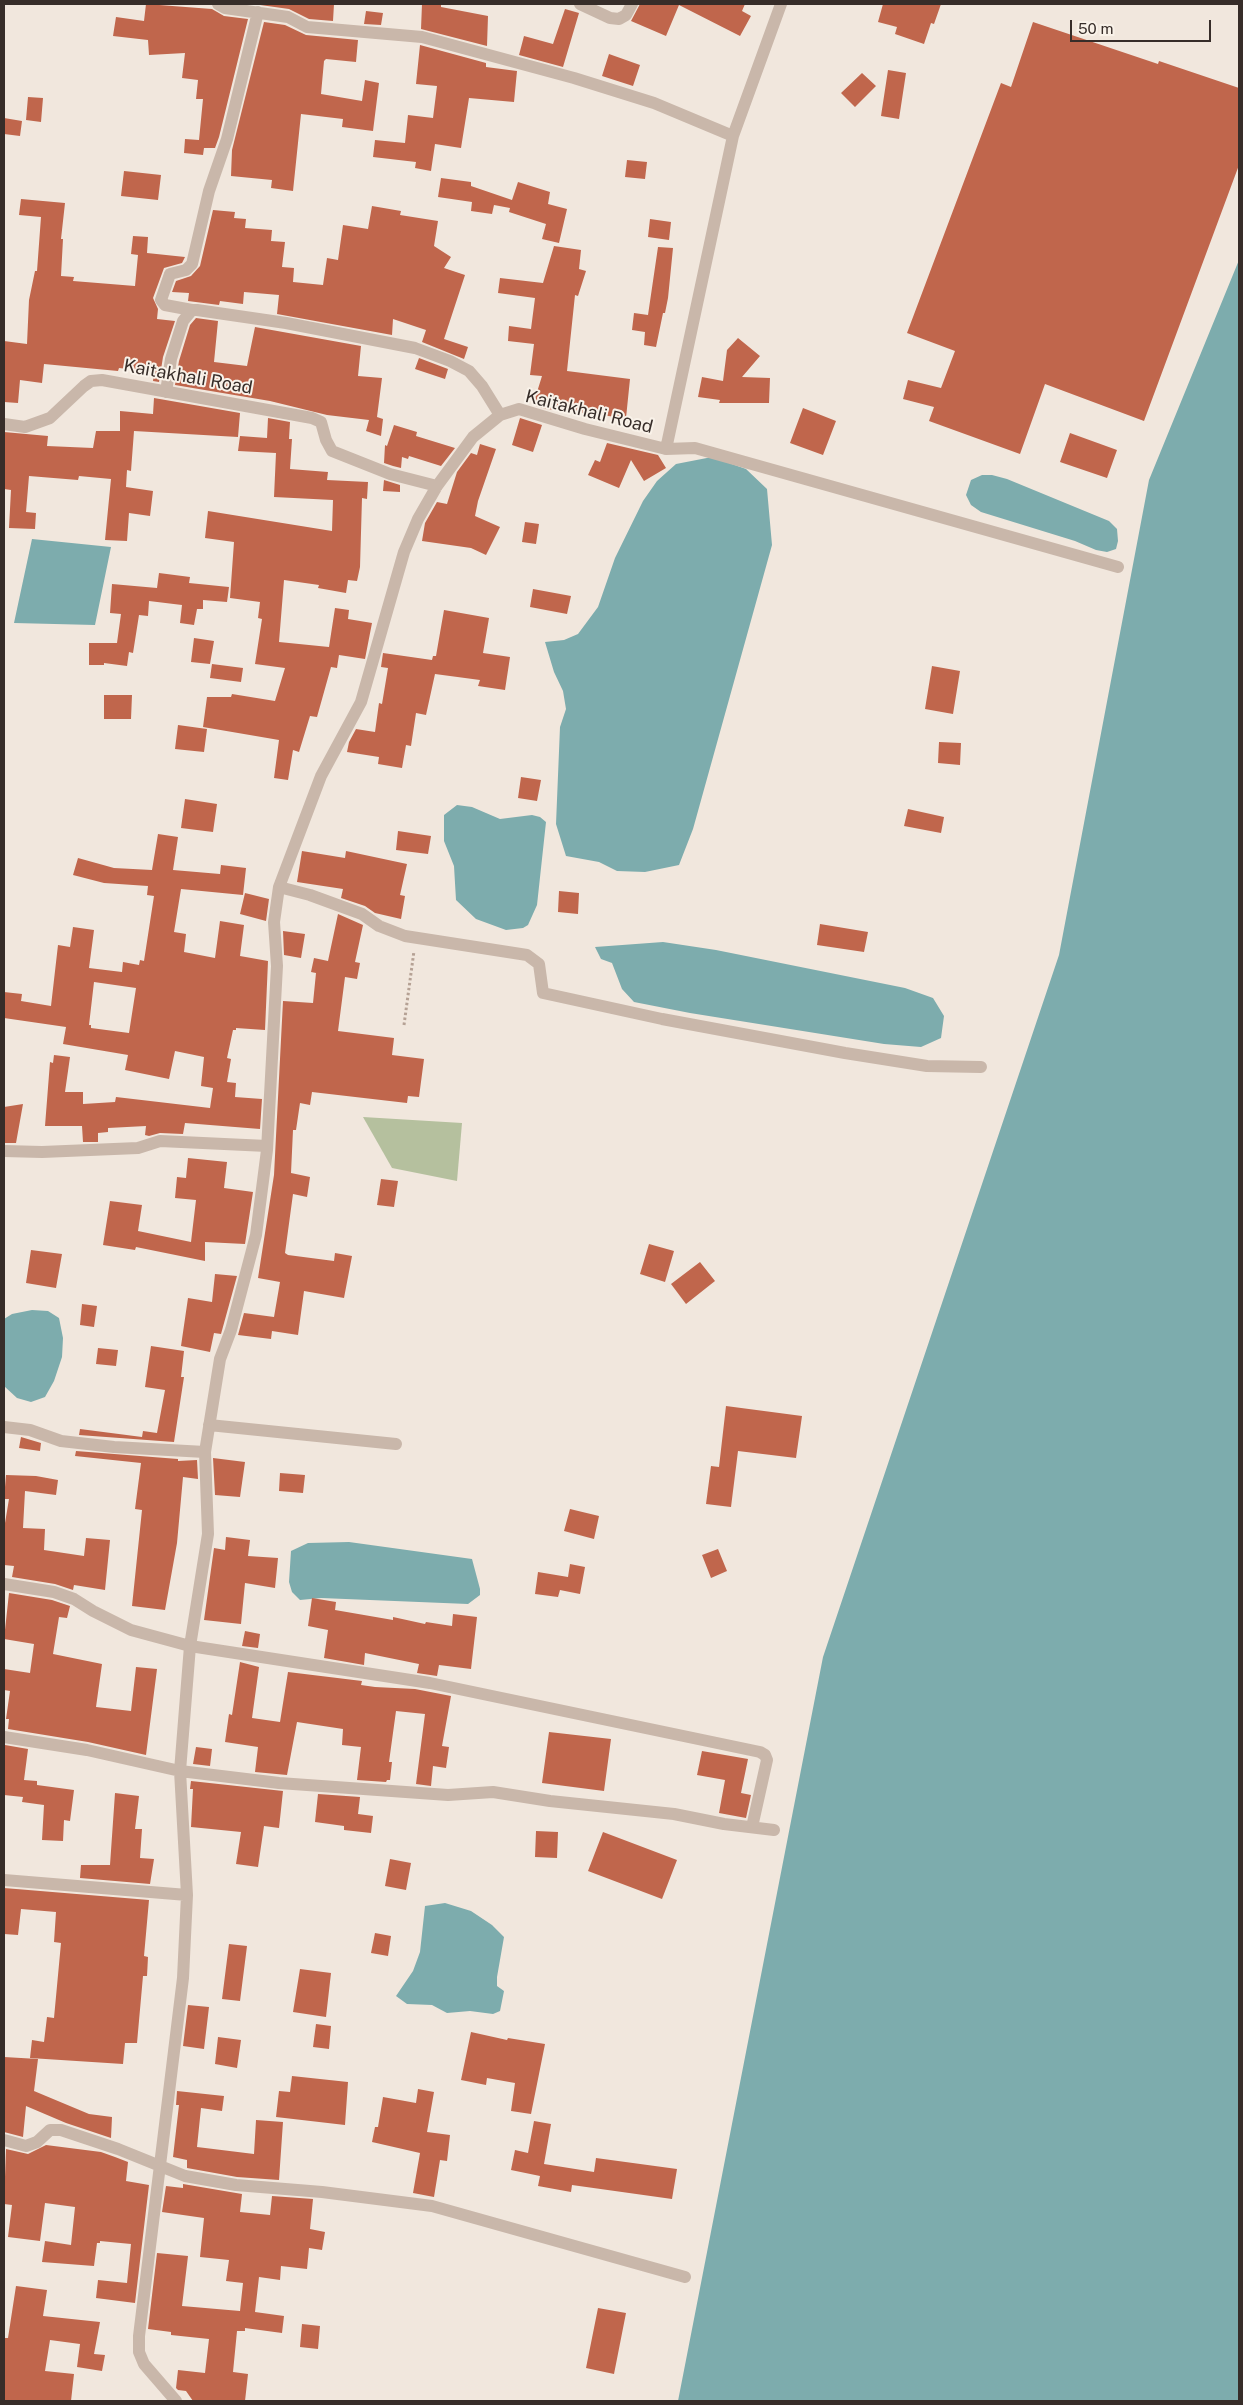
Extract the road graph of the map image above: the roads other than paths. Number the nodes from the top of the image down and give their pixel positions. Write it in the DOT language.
graph roads {
  1 [pos="218,4"];
  2 [pos="580,4"];
  3 [pos="632,4"];
  4 [pos="781,4"];
  5 [pos="262,10"];
  6 [pos="733,136"];
  7 [pos="192,310"];
  8 [pos="166,392"];
  9 [pos="500,415"];
  10 [pos="4,424"];
  11 [pos="666,448"];
  12 [pos="437,486"];
  13 [pos="1118,567"];
  14 [pos="280,887"];
  15 [pos="980,1067"];
  16 [pos="267,1146"];
  17 [pos="4,1151"];
  18 [pos="209,1425"];
  19 [pos="4,1427"];
  20 [pos="396,1444"];
  21 [pos="206,1452"];
  22 [pos="4,1584"];
  23 [pos="190,1646"];
  24 [pos="4,1737"];
  25 [pos="180,1771"];
  26 [pos="752,1827"];
  27 [pos="774,1830"];
  28 [pos="4,1880"];
  29 [pos="187,1895"];
  30 [pos="4,2140"];
  31 [pos="158,2165"];
  32 [pos="684,2277"];
  33 [pos="176,2401"];
  1 -- 5 [label="street"];
  2 -- 3 [label="street"];
  4 -- 6 [label="street, Kaitakhali Road"];
  5 -- 6 [label="street"];
  5 -- 7 [label="street"];
  6 -- 11 [label="street, Kaitakhali Road"];
  7 -- 8 [label="street"];
  7 -- 9 [label="street"];
  8 -- 10 [label="street, Kaitakhali Road"];
  8 -- 12 [label="street, Kaitakhali Road"];
  9 -- 11 [label="street, Kaitakhali Road"];
  9 -- 12 [label="street, Kaitakhali Road"];
  11 -- 13 [label="street"];
  12 -- 14 [label="street"];
  14 -- 15 [label="street"];
  14 -- 16 [label="street"];
  16 -- 17 [label="street"];
  16 -- 18 [label="street"];
  18 -- 20 [label="street"];
  18 -- 21 [label="street"];
  19 -- 21 [label="street"];
  21 -- 23 [label="street"];
  22 -- 23 [label="street"];
  23 -- 25 [label="street"];
  23 -- 26 [label="street"];
  24 -- 25 [label="street"];
  25 -- 26 [label="street"];
  25 -- 29 [label="street"];
  26 -- 27 [label="street"];
  28 -- 29 [label="street"];
  29 -- 31 [label="street"];
  30 -- 31 [label="street"];
  31 -- 32 [label="street"];
  31 -- 33 [label="street"];
}
